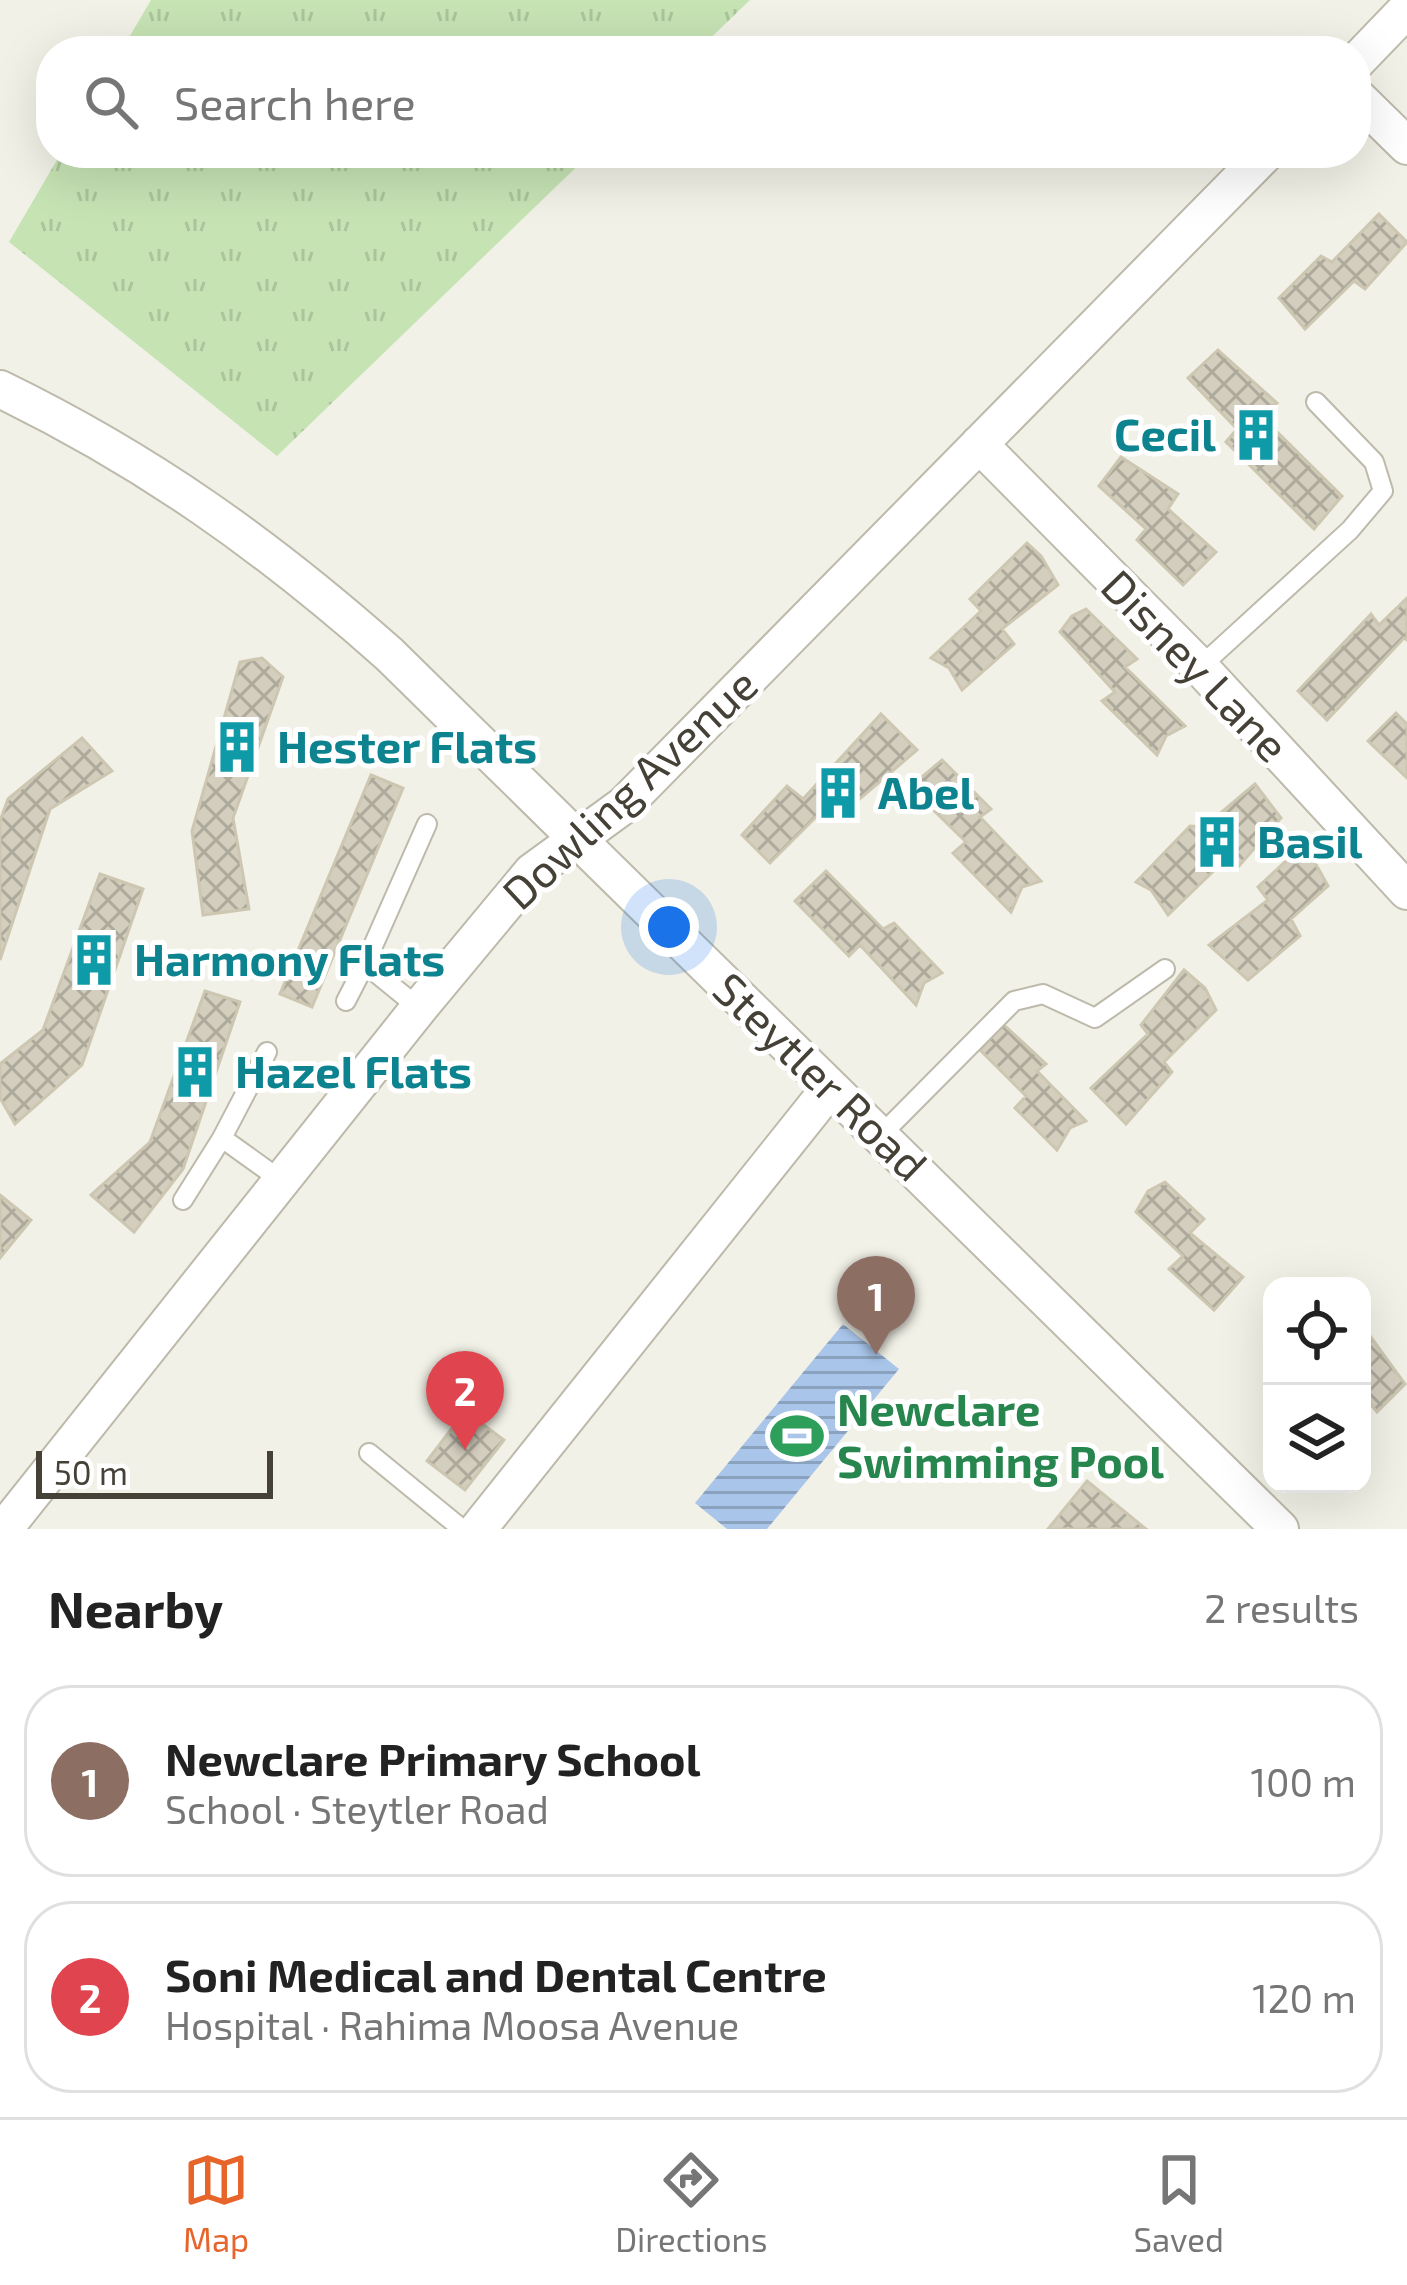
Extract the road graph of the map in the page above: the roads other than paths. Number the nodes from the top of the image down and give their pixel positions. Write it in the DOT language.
graph roads {
  1 [pos="1407,9"];
  2 [pos="1371,46"];
  3 [pos="1371,111"];
  4 [pos="1407,146"];
  5 [pos="1251,168"];
  6 [pos="0,389"];
  7 [pos="1316,402"];
  8 [pos="979,444"];
  9 [pos="1200,667"];
  10 [pos="427,824"];
  11 [pos="578,839"];
  12 [pos="1407,891"];
  13 [pos="365,964"];
  14 [pos="1166,969"];
  15 [pos="346,1000"];
  16 [pos="419,1008"];
  17 [pos="267,1052"];
  18 [pos="830,1088"];
  19 [pos="880,1136"];
  20 [pos="222,1138"];
  21 [pos="282,1181"];
  22 [pos="183,1200"];
  23 [pos="369,1453"];
  24 [pos="4,1529"];
  25 [pos="463,1529"];
  26 [pos="478,1529"];
  27 [pos="1280,1529"];
  1 -- 2 [label="street"];
  3 -- 4 [label="street"];
  5 -- 8 [label="street, Dowling Avenue"];
  6 -- 11 [label="street, Steytler Road"];
  7 -- 9 [label="lane"];
  8 -- 9 [label="street, Disney Lane"];
  8 -- 11 [label="street, Dowling Avenue"];
  9 -- 12 [label="street, Disney Lane"];
  10 -- 13 [label="lane"];
  11 -- 16 [label="street, Dowling Avenue"];
  11 -- 18 [label="street, Steytler Road"];
  13 -- 15 [label="lane"];
  13 -- 16 [label="lane"];
  14 -- 19 [label="lane"];
  16 -- 21 [label="street, Dowling Avenue"];
  17 -- 20 [label="lane"];
  18 -- 19 [label="street, Steytler Road"];
  18 -- 26 [label="street"];
  19 -- 27 [label="street, Steytler Road"];
  20 -- 21 [label="lane"];
  20 -- 22 [label="lane"];
  21 -- 24 [label="street, Dowling Avenue"];
  23 -- 25 [label="lane"];
}
